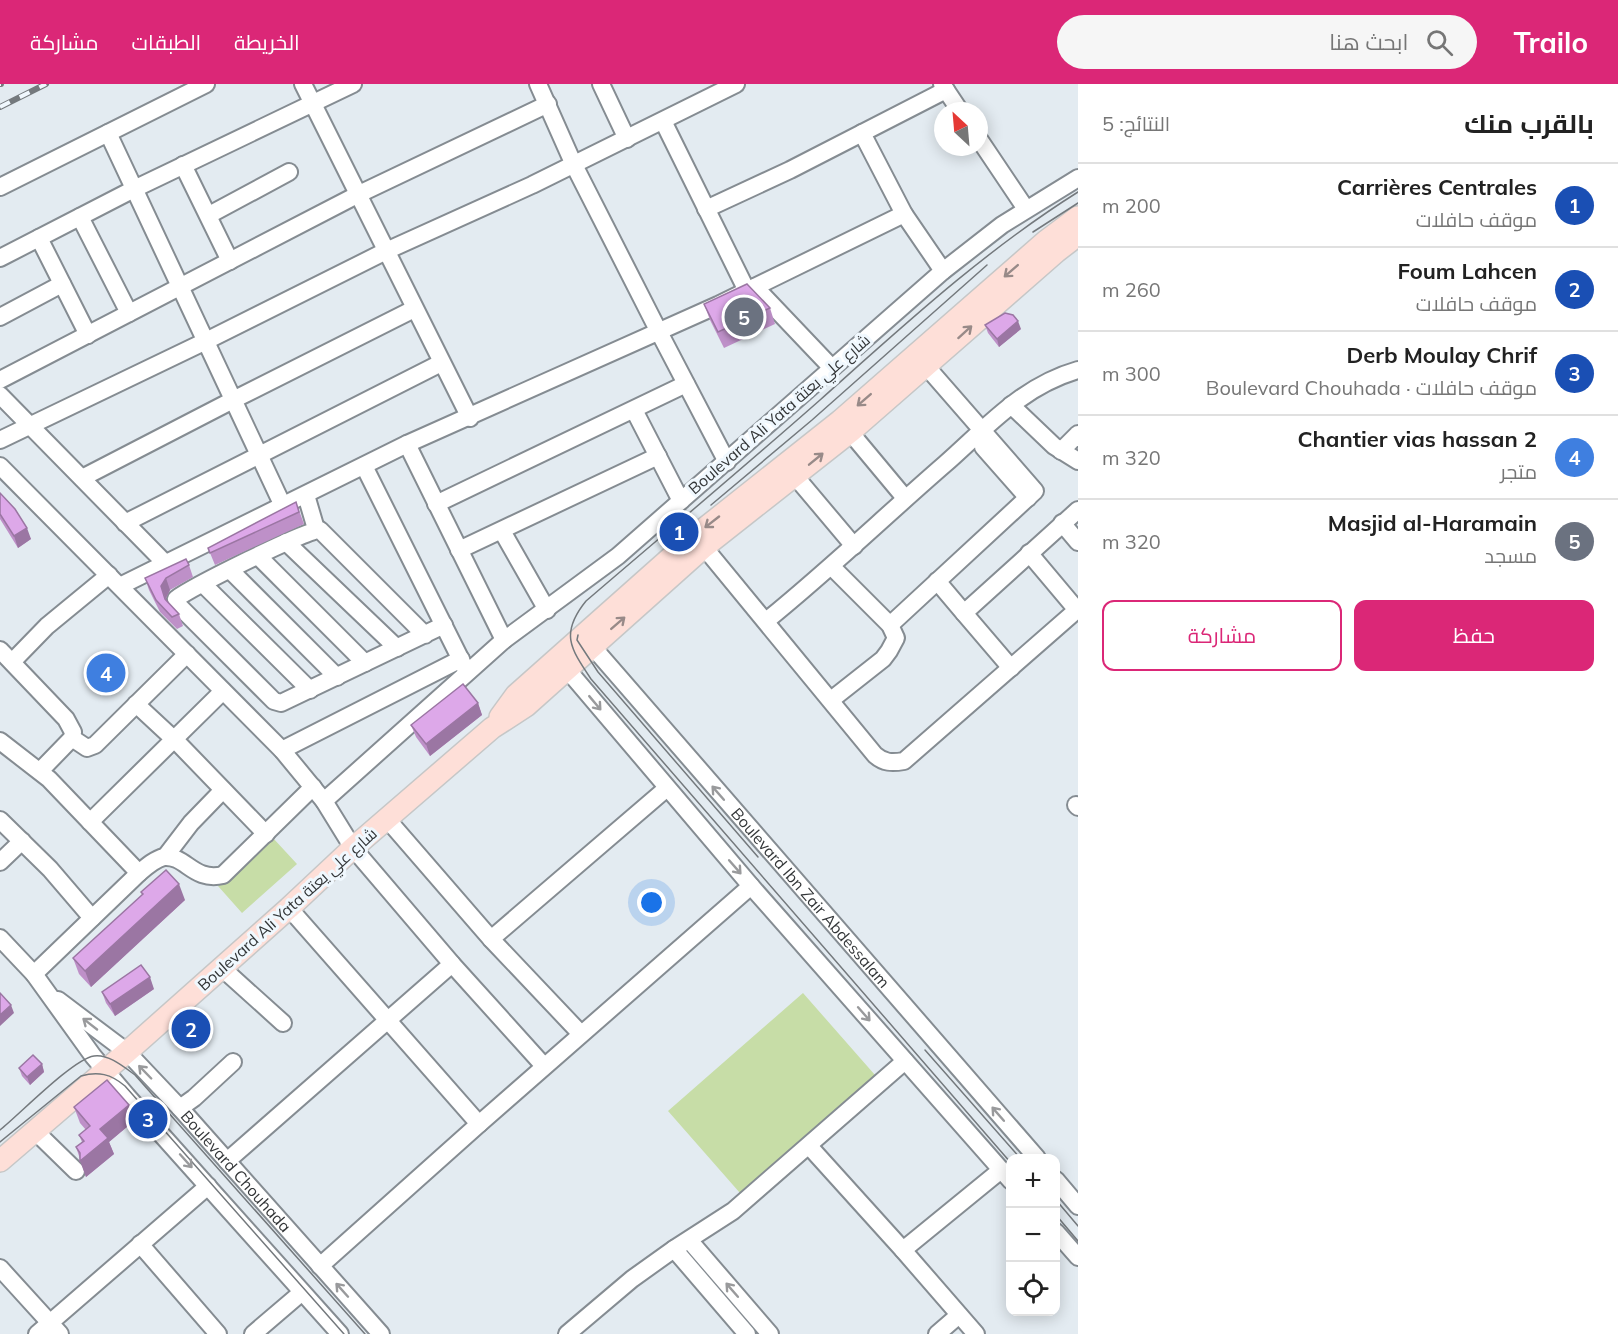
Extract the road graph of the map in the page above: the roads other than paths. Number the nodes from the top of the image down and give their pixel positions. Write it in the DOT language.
graph roads {
  1 [pos="206,84"];
  2 [pos="303,84"];
  3 [pos="354,84"];
  4 [pos="538,84"];
  5 [pos="601,84"];
  6 [pos="736,84"];
  7 [pos="944,87"];
  8 [pos="954,102"];
  9 [pos="312,103"];
  10 [pos="548,104"];
  11 [pos="663,121"];
  12 [pos="108,133"];
  13 [pos="862,133"];
  14 [pos="627,139"];
  15 [pos="988,152"];
  16 [pos="183,165"];
  17 [pos="574,165"];
  18 [pos="289,172"];
  19 [pos="1078,178"];
  20 [pos="0,187"];
  21 [pos="135,189"];
  22 [pos="357,195"];
  23 [pos="706,209"];
  24 [pos="1026,209"];
  25 [pos="904,214"];
  26 [pos="209,215"];
  27 [pos="80,217"];
  28 [pos="1077,225"];
  29 [pos="39,238"];
  30 [pos="386,251"];
  31 [pos="0,258"];
  32 [pos="230,261"];
  33 [pos="943,271"];
  34 [pos="62,284"];
  35 [pos="181,287"];
  36 [pos="751,289"];
  37 [pos="414,309"];
  38 [pos="129,314"];
  39 [pos="0,317"];
  40 [pos="658,333"];
  41 [pos="88,334"];
  42 [pos="206,341"];
  43 [pos="441,363"];
  44 [pos="832,368"];
  45 [pos="922,370"];
  46 [pos="1078,370"];
  47 [pos="0,380"];
  48 [pos="686,384"];
  49 [pos="0,395"];
  50 [pos="233,400"];
  51 [pos="1011,405"];
  52 [pos="634,410"];
  53 [pos="470,418"];
  54 [pos="30,425"];
  55 [pos="850,432"];
  56 [pos="978,434"];
  57 [pos="1078,434"];
  58 [pos="0,440"];
  59 [pos="407,444"];
  60 [pos="1061,451"];
  61 [pos="259,455"];
  62 [pos="658,456"];
  63 [pos="1078,461"];
  64 [pos="727,462"];
  65 [pos="0,466"];
  66 [pos="364,466"];
  67 [pos="795,476"];
  68 [pos="82,478"];
  69 [pos="306,495"];
  70 [pos="905,498"];
  71 [pos="681,501"];
  72 [pos="436,504"];
  73 [pos="283,506"];
  74 [pos="1078,510"];
  75 [pos="125,523"];
  76 [pos="1062,524"];
  77 [pos="316,529"];
  78 [pos="502,531"];
  79 [pos="286,542"];
  80 [pos="1078,542"];
  81 [pos="854,546"];
  82 [pos="704,548"];
  83 [pos="459,550"];
  84 [pos="1029,553"];
  85 [pos="258,556"];
  86 [pos="166,564"];
  87 [pos="831,567"];
  88 [pos="230,570"];
  89 [pos="114,580"];
  90 [pos="937,581"];
  91 [pos="203,584"];
  92 [pos="547,610"];
  93 [pos="1078,610"];
  94 [pos="964,613"];
  95 [pos="765,621"];
  96 [pos="890,625"];
  97 [pos="444,626"];
  98 [pos="425,635"];
  99 [pos="504,640"];
  100 [pos="587,641"];
  101 [pos="397,648"];
  102 [pos="187,654"];
  103 [pos="6,656"];
  104 [pos="365,663"];
  105 [pos="562,664"];
  106 [pos="464,666"];
  107 [pos="1011,668"];
  108 [pos="337,677"];
  109 [pos="310,690"];
  110 [pos="223,691"];
  111 [pos="831,700"];
  112 [pos="136,704"];
  113 [pos="72,738"];
  114 [pos="174,739"];
  115 [pos="0,741"];
  116 [pos="282,750"];
  117 [pos="40,771"];
  118 [pos="313,788"];
  119 [pos="666,788"];
  120 [pos="223,790"];
  121 [pos="324,801"];
  122 [pos="387,819"];
  123 [pos="0,820"];
  124 [pos="90,822"];
  125 [pos="266,834"];
  126 [pos="22,841"];
  127 [pos="354,848"];
  128 [pos="165,857"];
  129 [pos="0,862"];
  130 [pos="139,873"];
  131 [pos="752,886"];
  132 [pos="289,908"];
  133 [pos="92,918"];
  134 [pos="0,938"];
  135 [pos="491,939"];
  136 [pos="452,964"];
  137 [pos="222,968"];
  138 [pos="34,974"];
  139 [pos="52,997"];
  140 [pos="388,1019"];
  141 [pos="283,1023"];
  142 [pos="581,1034"];
  143 [pos="127,1052"];
  144 [pos="905,1061"];
  145 [pos="233,1062"];
  146 [pos="544,1066"];
  147 [pos="106,1070"];
  148 [pos="180,1108"];
  149 [pos="479,1124"];
  150 [pos="35,1131"];
  151 [pos="809,1146"];
  152 [pos="1033,1154"];
  153 [pos="0,1161"];
  154 [pos="227,1161"];
  155 [pos="76,1171"];
  156 [pos="1006,1175"];
  157 [pos="1060,1185"];
  158 [pos="208,1186"];
  159 [pos="1078,1206"];
  160 [pos="1060,1237"];
  161 [pos="689,1240"];
  162 [pos="140,1244"];
  163 [pos="674,1249"];
  164 [pos="903,1250"];
  165 [pos="1078,1257"];
  166 [pos="320,1266"];
  167 [pos="0,1268"];
  168 [pos="301,1293"];
  169 [pos="959,1315"];
  170 [pos="55,1328"];
  171 [pos="37,1334"];
  172 [pos="218,1334"];
  173 [pos="253,1334"];
  174 [pos="340,1334"];
  175 [pos="381,1334"];
  176 [pos="567,1334"];
  177 [pos="747,1334"];
  178 [pos="770,1334"];
  179 [pos="937,1334"];
  180 [pos="976,1334"];
  1 -- 12 [label="street"];
  2 -- 9 [label="street"];
  3 -- 9 [label="street"];
  4 -- 10 [label="street"];
  5 -- 14 [label="street"];
  6 -- 11 [label="street"];
  7 -- 8 [label="street"];
  7 -- 13 [label="street"];
  9 -- 16 [label="street"];
  9 -- 22 [label="street"];
  10 -- 17 [label="street"];
  10 -- 22 [label="street"];
  11 -- 14 [label="street"];
  11 -- 23 [label="street"];
  12 -- 20 [label="street"];
  12 -- 21 [label="street"];
  13 -- 23 [label="street"];
  13 -- 25 [label="street"];
  14 -- 17 [label="street"];
  15 -- 24 [label="street"];
  16 -- 21 [label="street"];
  16 -- 26 [label="street"];
  17 -- 30 [label="street"];
  17 -- 40 [label="street"];
  18 -- 26 [label="street"];
  19 -- 24 [label="street, Boulevard Ali Yata شارع علي يعتة"];
  21 -- 27 [label="street"];
  21 -- 35 [label="street"];
  22 -- 30 [label="street"];
  22 -- 32 [label="street"];
  23 -- 36 [label="street"];
  24 -- 33 [label="street, Boulevard Ali Yata شارع علي يعتة"];
  25 -- 33 [label="street"];
  25 -- 36 [label="street"];
  26 -- 32 [label="street"];
  27 -- 29 [label="street"];
  27 -- 38 [label="street"];
  45 -- 28 [label="main road, Boulevard Ali Yata شارع علي يعتة, one-way"];
  28 -- 100 [label="main road, Boulevard Ali Yata شارع علي يعتة, one-way"];
  29 -- 31 [label="street"];
  29 -- 34 [label="street"];
  30 -- 37 [label="street"];
  30 -- 42 [label="street"];
  32 -- 35 [label="street"];
  33 -- 44 [label="street, Boulevard Ali Yata شارع علي يعتة"];
  34 -- 39 [label="street"];
  34 -- 41 [label="street"];
  35 -- 38 [label="street"];
  35 -- 42 [label="street"];
  36 -- 40 [label="street"];
  36 -- 44 [label="street"];
  37 -- 43 [label="street"];
  37 -- 50 [label="street"];
  38 -- 41 [label="street"];
  40 -- 48 [label="street"];
  40 -- 53 [label="street"];
  41 -- 47 [label="street"];
  42 -- 50 [label="street"];
  42 -- 54 [label="street"];
  43 -- 53 [label="street"];
  43 -- 61 [label="street"];
  44 -- 64 [label="street, Boulevard Ali Yata شارع علي يعتة"];
  45 -- 55 [label="main road, Boulevard Ali Yata شارع علي يعتة"];
  45 -- 56 [label="street"];
  46 -- 51 [label="street"];
  48 -- 52 [label="street"];
  48 -- 64 [label="street"];
  49 -- 54 [label="street"];
  50 -- 61 [label="street"];
  50 -- 68 [label="street"];
  51 -- 56 [label="street"];
  51 -- 60 [label="street"];
  52 -- 62 [label="street"];
  52 -- 72 [label="street"];
  53 -- 59 [label="street"];
  54 -- 58 [label="street"];
  54 -- 68 [label="street"];
  67 -- 55 [label="main road, Boulevard Ali Yata شارع علي يعتة, one-way"];
  55 -- 70 [label="street"];
  56 -- 70 [label="street"];
  56 -- 90 [label="street"];
  57 -- 60 [label="street"];
  59 -- 66 [label="street"];
  59 -- 72 [label="street"];
  60 -- 63 [label="street"];
  61 -- 73 [label="street"];
  61 -- 75 [label="street"];
  62 -- 71 [label="street"];
  62 -- 78 [label="street"];
  64 -- 71 [label="street, Boulevard Ali Yata شارع علي يعتة"];
  65 -- 89 [label="street"];
  66 -- 69 [label="street"];
  66 -- 97 [label="street"];
  67 -- 81 [label="street"];
  67 -- 82 [label="main road, Boulevard Ali Yata شارع علي يعتة"];
  68 -- 75 [label="street"];
  69 -- 73 [label="street"];
  69 -- 77 [label="street"];
  70 -- 81 [label="street"];
  71 -- 92 [label="street, Boulevard Ali Yata شارع علي يعتة"];
  72 -- 83 [label="street"];
  73 -- 86 [label="street"];
  74 -- 76 [label="street"];
  75 -- 86 [label="street"];
  76 -- 80 [label="street"];
  76 -- 84 [label="street"];
  77 -- 79 [label="street"];
  77 -- 98 [label="street"];
  78 -- 83 [label="street"];
  78 -- 92 [label="street"];
  79 -- 85 [label="street"];
  79 -- 101 [label="street"];
  81 -- 87 [label="street"];
  82 -- 95 [label="street"];
  100 -- 82 [label="main road, Boulevard Ali Yata شارع علي يعتة, one-way"];
  83 -- 99 [label="street"];
  84 -- 93 [label="street"];
  84 -- 94 [label="street"];
  85 -- 88 [label="street"];
  85 -- 104 [label="street"];
  86 -- 89 [label="street"];
  87 -- 95 [label="street"];
  87 -- 96 [label="street"];
  88 -- 91 [label="street"];
  88 -- 108 [label="street"];
  89 -- 102 [label="street"];
  89 -- 103 [label="street"];
  90 -- 94 [label="street"];
  90 -- 96 [label="street"];
  91 -- 109 [label="street"];
  91 -- 109 [label="street"];
  92 -- 99 [label="street, Boulevard Ali Yata شارع علي يعتة"];
  93 -- 107 [label="street"];
  94 -- 107 [label="street"];
  95 -- 111 [label="street"];
  96 -- 111 [label="street"];
  97 -- 98 [label="street"];
  97 -- 106 [label="street"];
  98 -- 101 [label="street"];
  99 -- 106 [label="street, Boulevard Ali Yata شارع علي يعتة"];
  100 -- 105 [label="main road, Boulevard Ali Yata شارع علي يعتة"];
  152 -- 100 [label="street, Boulevard Ibn Zair Abdessalam, one-way"];
  101 -- 104 [label="street"];
  102 -- 110 [label="street"];
  102 -- 112 [label="street"];
  103 -- 113 [label="street"];
  104 -- 108 [label="street"];
  105 -- 119 [label="street, one-way"];
  105 -- 122 [label="main road, Boulevard Ali Yata شارع علي يعتة"];
  106 -- 116 [label="street"];
  106 -- 121 [label="street, Boulevard Ali Yata شارع علي يعتة"];
  107 -- 111 [label="street"];
  108 -- 109 [label="street"];
  110 -- 114 [label="street"];
  110 -- 116 [label="street"];
  112 -- 113 [label="street"];
  112 -- 114 [label="street"];
  113 -- 117 [label="street"];
  114 -- 120 [label="street"];
  114 -- 124 [label="street"];
  115 -- 117 [label="street"];
  116 -- 118 [label="street"];
  117 -- 124 [label="street"];
  118 -- 121 [label="street"];
  118 -- 125 [label="street"];
  119 -- 131 [label="street, one-way"];
  119 -- 135 [label="street"];
  120 -- 125 [label="street"];
  120 -- 128 [label="street"];
  121 -- 127 [label="street"];
  122 -- 127 [label="main road, Boulevard Ali Yata شارع علي يعتة"];
  122 -- 135 [label="street"];
  123 -- 126 [label="street"];
  124 -- 130 [label="street"];
  125 -- 128 [label="street"];
  126 -- 129 [label="street"];
  126 -- 133 [label="street"];
  127 -- 132 [label="main road, Boulevard Ali Yata شارع علي يعتة"];
  127 -- 136 [label="street"];
  128 -- 130 [label="street"];
  130 -- 133 [label="street"];
  131 -- 142 [label="street"];
  131 -- 144 [label="street, one-way"];
  132 -- 137 [label="main road, Boulevard Ali Yata شارع علي يعتة"];
  132 -- 140 [label="street"];
  133 -- 138 [label="street"];
  134 -- 138 [label="street, Boulevard Chouhada"];
  135 -- 142 [label="street"];
  136 -- 140 [label="street"];
  136 -- 146 [label="street"];
  137 -- 141 [label="street"];
  137 -- 143 [label="main road, Boulevard Ali Yata شارع علي يعتة"];
  138 -- 139 [label="street, Boulevard Chouhada"];
  143 -- 139 [label="street, Boulevard Chouhada, one-way"];
  139 -- 147 [label="street, Boulevard Chouhada"];
  140 -- 149 [label="street"];
  140 -- 154 [label="street"];
  142 -- 146 [label="street"];
  143 -- 147 [label="main road, Boulevard Ali Yata شارع علي يعتة"];
  148 -- 143 [label="street, Boulevard Chouhada, one-way"];
  144 -- 151 [label="street"];
  144 -- 156 [label="street"];
  145 -- 148 [label="street"];
  146 -- 149 [label="street"];
  147 -- 150 [label="main road, Boulevard Ali Yata شارع علي يعتة"];
  147 -- 158 [label="street, Boulevard Chouhada, one-way"];
  148 -- 154 [label="street, Boulevard Chouhada"];
  149 -- 166 [label="street"];
  150 -- 153 [label="main road, Boulevard Ali Yata شارع علي يعتة"];
  150 -- 155 [label="street"];
  151 -- 161 [label="street"];
  151 -- 164 [label="street"];
  154 -- 166 [label="street, Boulevard Chouhada"];
  156 -- 164 [label="street"];
  157 -- 159 [label="street"];
  158 -- 162 [label="street"];
  158 -- 168 [label="street, Boulevard Chouhada"];
  160 -- 165 [label="street"];
  161 -- 163 [label="street"];
  178 -- 161 [label="street, one-way"];
  162 -- 170 [label="street"];
  162 -- 172 [label="street"];
  163 -- 176 [label="street"];
  163 -- 177 [label="street"];
  164 -- 169 [label="street"];
  175 -- 166 [label="street, Boulevard Chouhada, one-way"];
  167 -- 170 [label="street"];
  168 -- 173 [label="street"];
  168 -- 174 [label="street, Boulevard Chouhada"];
  169 -- 179 [label="street"];
  169 -- 180 [label="street"];
  170 -- 171 [label="street"];
}
